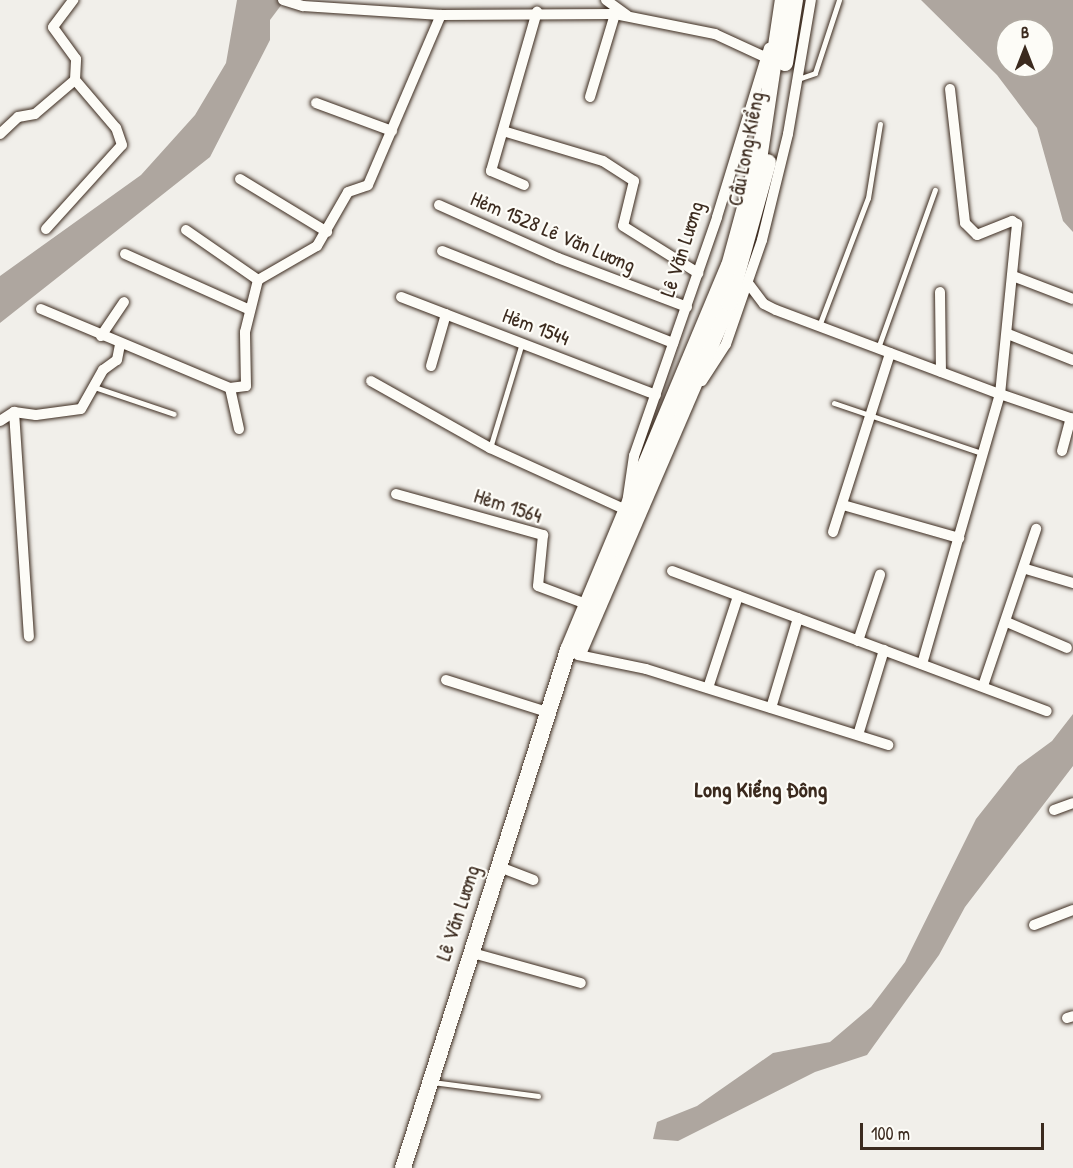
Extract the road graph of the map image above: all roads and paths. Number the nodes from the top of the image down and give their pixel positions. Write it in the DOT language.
graph roads {
  1 [pos="73,0"];
  2 [pos="283,0"];
  3 [pos="606,0"];
  4 [pos="775,0"];
  5 [pos="783,0"];
  6 [pos="795,0"];
  7 [pos="811,0"];
  8 [pos="839,0"];
  9 [pos="402,4"];
  10 [pos="537,12"];
  11 [pos="615,14"];
  12 [pos="441,15"];
  13 [pos="630,16"];
  14 [pos="767,58"];
  15 [pos="798,79"];
  16 [pos="75,80"];
  17 [pos="950,88"];
  18 [pos="590,98"];
  19 [pos="316,103"];
  20 [pos="880,124"];
  21 [pos="392,131"];
  22 [pos="503,131"];
  23 [pos="0,134"];
  24 [pos="240,179"];
  25 [pos="524,184"];
  26 [pos="935,190"];
  27 [pos="439,205"];
  28 [pos="46,229"];
  29 [pos="186,230"];
  30 [pos="327,232"];
  31 [pos="442,251"];
  32 [pos="125,254"];
  33 [pos="699,273"];
  34 [pos="1013,276"];
  35 [pos="258,280"];
  36 [pos="748,283"];
  37 [pos="940,292"];
  38 [pos="401,297"];
  39 [pos="1073,299"];
  40 [pos="723,301"];
  41 [pos="124,302"];
  42 [pos="687,307"];
  43 [pos="40,309"];
  44 [pos="250,310"];
  45 [pos="446,314"];
  46 [pos="819,326"];
  47 [pos="1008,334"];
  48 [pos="101,336"];
  49 [pos="522,343"];
  50 [pos="674,343"];
  51 [pos="120,344"];
  52 [pos="878,348"];
  53 [pos="890,353"];
  54 [pos="1073,360"];
  55 [pos="431,366"];
  56 [pos="941,372"];
  57 [pos="371,381"];
  58 [pos="94,387"];
  59 [pos="230,388"];
  60 [pos="1000,394"];
  61 [pos="656,395"];
  62 [pos="834,403"];
  63 [pos="686,406"];
  64 [pos="14,412"];
  65 [pos="174,414"];
  66 [pos="871,416"];
  67 [pos="1072,418"];
  68 [pos="0,421"];
  69 [pos="239,429"];
  70 [pos="490,447"];
  71 [pos="1062,451"];
  72 [pos="982,453"];
  73 [pos="396,494"];
  74 [pos="843,505"];
  75 [pos="626,510"];
  76 [pos="1036,529"];
  77 [pos="833,532"];
  78 [pos="959,538"];
  79 [pos="1026,569"];
  80 [pos="672,571"];
  81 [pos="880,575"];
  82 [pos="1073,583"];
  83 [pos="738,596"];
  84 [pos="586,604"];
  85 [pos="798,618"];
  86 [pos="1008,623"];
  87 [pos="29,637"];
  88 [pos="858,641"];
  89 [pos="1067,648"];
  90 [pos="884,650"];
  91 [pos="578,655"];
  92 [pos="922,664"];
  93 [pos="563,675"];
  94 [pos="447,680"];
  95 [pos="983,686"];
  96 [pos="708,688"];
  97 [pos="771,708"];
  98 [pos="1047,711"];
  99 [pos="547,712"];
  100 [pos="858,735"];
  101 [pos="888,745"];
  102 [pos="1073,803"];
  103 [pos="1054,810"];
  104 [pos="499,867"];
  105 [pos="531,879"];
  106 [pos="1073,910"];
  107 [pos="1034,925"];
  108 [pos="472,953"];
  109 [pos="581,983"];
  110 [pos="429,1081"];
  111 [pos="538,1096"];
  112 [pos="403,1168"];
  1 -- 16 [label="street"];
  2 -- 9 [label="street"];
  3 -- 13 [label="street"];
  4 -- 14 [label="street, Lê Văn Lương"];
  5 -- 40 [label="main road, Cầu Long Kiểng"];
  6 -- 40 [label="main road, Cầu Long Kiểng"];
  7 -- 15 [label="street, Lê Văn Lương"];
  8 -- 15 [label="lane"];
  9 -- 12 [label="street"];
  10 -- 11 [label="street"];
  10 -- 12 [label="street"];
  10 -- 22 [label="street"];
  11 -- 13 [label="street"];
  11 -- 18 [label="street"];
  12 -- 21 [label="street"];
  13 -- 14 [label="street"];
  14 -- 33 [label="street, Lê Văn Lương"];
  15 -- 36 [label="street, Lê Văn Lương"];
  16 -- 23 [label="street"];
  16 -- 28 [label="street"];
  17 -- 34 [label="street"];
  19 -- 21 [label="street"];
  20 -- 46 [label="lane"];
  21 -- 30 [label="street"];
  22 -- 25 [label="street"];
  22 -- 33 [label="street"];
  24 -- 30 [label="street"];
  26 -- 52 [label="lane"];
  27 -- 42 [label="street, Hẻm 1528 Lê Văn Lương"];
  29 -- 35 [label="street"];
  30 -- 35 [label="street"];
  31 -- 50 [label="street"];
  32 -- 44 [label="street"];
  33 -- 42 [label="street, Lê Văn Lương"];
  34 -- 39 [label="street"];
  34 -- 47 [label="street"];
  35 -- 44 [label="street"];
  36 -- 46 [label="street"];
  36 -- 63 [label="street, Lê Văn Lương"];
  37 -- 56 [label="street"];
  38 -- 45 [label="street, Hẻm 1544"];
  40 -- 63 [label="main road, Lê Văn Lương"];
  40 -- 75 [label="main road, Lê Văn Lương"];
  41 -- 48 [label="street"];
  42 -- 50 [label="street, Lê Văn Lương"];
  43 -- 48 [label="street"];
  44 -- 59 [label="street"];
  45 -- 49 [label="street, Hẻm 1544"];
  45 -- 55 [label="street"];
  46 -- 52 [label="street"];
  47 -- 54 [label="street"];
  47 -- 60 [label="street"];
  48 -- 51 [label="street"];
  49 -- 61 [label="street, Hẻm 1544"];
  49 -- 70 [label="lane"];
  50 -- 61 [label="street, Lê Văn Lương"];
  51 -- 58 [label="street"];
  51 -- 59 [label="street"];
  52 -- 53 [label="street"];
  53 -- 56 [label="street"];
  53 -- 66 [label="street"];
  56 -- 60 [label="street"];
  57 -- 70 [label="street"];
  58 -- 64 [label="street"];
  58 -- 65 [label="lane"];
  59 -- 69 [label="street"];
  60 -- 67 [label="street"];
  60 -- 72 [label="street"];
  61 -- 75 [label="street, Lê Văn Lương"];
  62 -- 66 [label="lane"];
  63 -- 91 [label="main road, Lê Văn Lương"];
  64 -- 68 [label="street"];
  64 -- 87 [label="street"];
  66 -- 72 [label="lane"];
  66 -- 74 [label="street"];
  67 -- 71 [label="street"];
  70 -- 75 [label="street"];
  72 -- 78 [label="street"];
  73 -- 84 [label="street, Hẻm 1564"];
  74 -- 77 [label="street"];
  74 -- 78 [label="street"];
  75 -- 84 [label="main road, Lê Văn Lương"];
  76 -- 79 [label="street"];
  78 -- 92 [label="street"];
  79 -- 82 [label="street"];
  79 -- 86 [label="street"];
  80 -- 83 [label="street"];
  81 -- 88 [label="street"];
  83 -- 85 [label="street"];
  83 -- 96 [label="street"];
  84 -- 93 [label="main road, Lê Văn Lương"];
  85 -- 88 [label="street"];
  85 -- 97 [label="street"];
  86 -- 89 [label="street"];
  86 -- 95 [label="street"];
  88 -- 90 [label="street"];
  90 -- 92 [label="street"];
  90 -- 100 [label="street"];
  91 -- 93 [label="main road, Lê Văn Lương"];
  91 -- 96 [label="street"];
  92 -- 95 [label="street"];
  93 -- 99 [label="main road, Lê Văn Lương"];
  94 -- 99 [label="street"];
  95 -- 98 [label="street"];
  96 -- 97 [label="street"];
  97 -- 100 [label="street"];
  99 -- 104 [label="main road, Lê Văn Lương"];
  100 -- 101 [label="street"];
  102 -- 103 [label="street"];
  104 -- 105 [label="street"];
  104 -- 108 [label="main road, Lê Văn Lương"];
  106 -- 107 [label="street"];
  108 -- 109 [label="street"];
  108 -- 110 [label="main road, Lê Văn Lương"];
  110 -- 111 [label="lane"];
  110 -- 112 [label="main road, Lê Văn Lương"];
}
